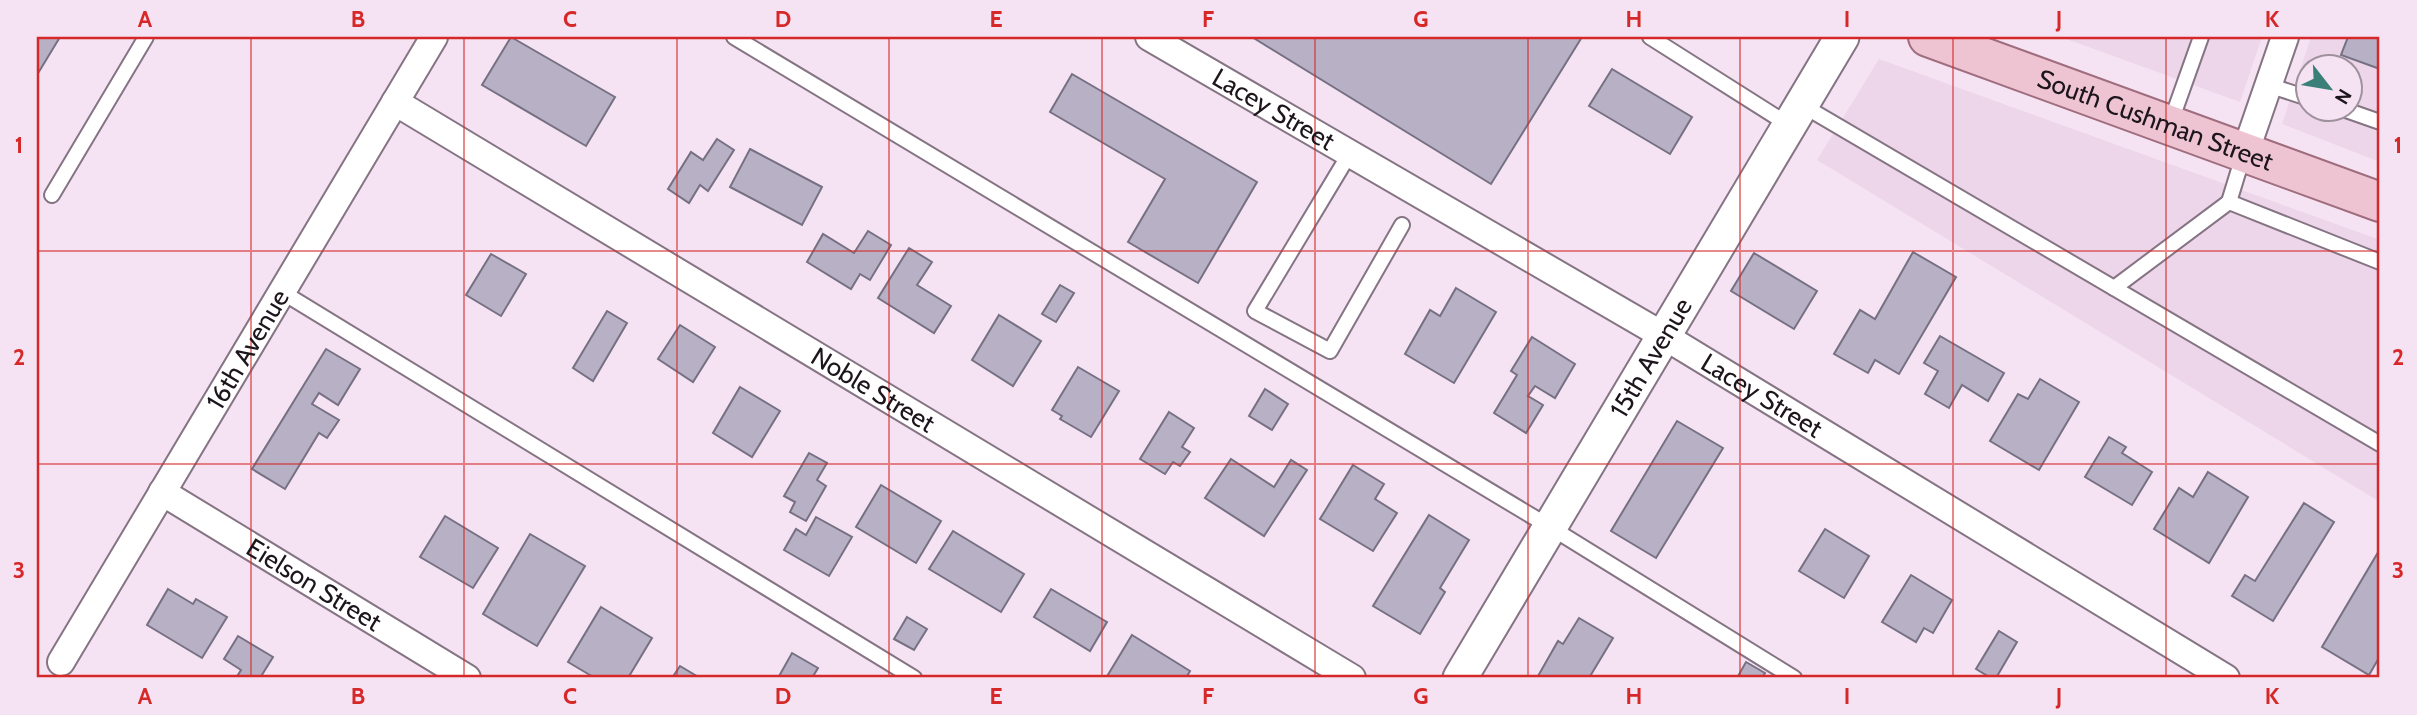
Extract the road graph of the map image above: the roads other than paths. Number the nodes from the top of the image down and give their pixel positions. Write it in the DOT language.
graph roads {
  1 [pos="146,37"];
  2 [pos="434,37"];
  3 [pos="734,37"];
  4 [pos="1149,37"];
  5 [pos="1650,37"];
  6 [pos="1842,37"];
  7 [pos="1928,37"];
  8 [pos="2201,37"];
  9 [pos="2285,37"];
  10 [pos="2268,85"];
  11 [pos="2294,93"];
  12 [pos="395,102"];
  13 [pos="1796,115"];
  14 [pos="2169,125"];
  15 [pos="1350,153"];
  16 [pos="2245,153"];
  17 [pos="52,195"];
  18 [pos="2229,202"];
  19 [pos="2380,202"];
  20 [pos="1402,225"];
  21 [pos="2380,262"];
  22 [pos="2114,288"];
  23 [pos="282,292"];
  24 [pos="1664,336"];
  25 [pos="2380,444"];
  26 [pos="162,492"];
  27 [pos="1550,527"];
  28 [pos="61,662"];
  29 [pos="467,678"];
  30 [pos="914,678"];
  31 [pos="1352,678"];
  32 [pos="1460,678"];
  33 [pos="1794,678"];
  34 [pos="2226,678"];
  1 -- 17 [label="lane"];
  2 -- 12 [label="street, 16th Avenue"];
  3 -- 27 [label="lane"];
  4 -- 15 [label="street, Lacey Street"];
  5 -- 13 [label="lane"];
  6 -- 13 [label="street, 15th Avenue"];
  7 -- 14 [label="main road, South Cushman Street"];
  8 -- 14 [label="lane"];
  9 -- 10 [label="street"];
  10 -- 11 [label="lane"];
  10 -- 16 [label="street"];
  12 -- 23 [label="street, 16th Avenue"];
  12 -- 31 [label="street, Noble Street"];
  13 -- 22 [label="lane"];
  13 -- 24 [label="street, 15th Avenue"];
  14 -- 16 [label="main road, South Cushman Street"];
  15 -- 20 [label="lane"];
  15 -- 24 [label="street, Lacey Street"];
  16 -- 18 [label="lane"];
  16 -- 19 [label="main road, South Cushman Street"];
  18 -- 21 [label="lane"];
  18 -- 22 [label="lane"];
  22 -- 25 [label="lane"];
  23 -- 26 [label="street, 16th Avenue"];
  23 -- 30 [label="lane"];
  24 -- 27 [label="street, 15th Avenue"];
  24 -- 34 [label="street, Lacey Street"];
  26 -- 28 [label="street, 16th Avenue"];
  26 -- 29 [label="street, Eielson Street"];
  27 -- 32 [label="street, 15th Avenue"];
  27 -- 33 [label="lane"];
}
